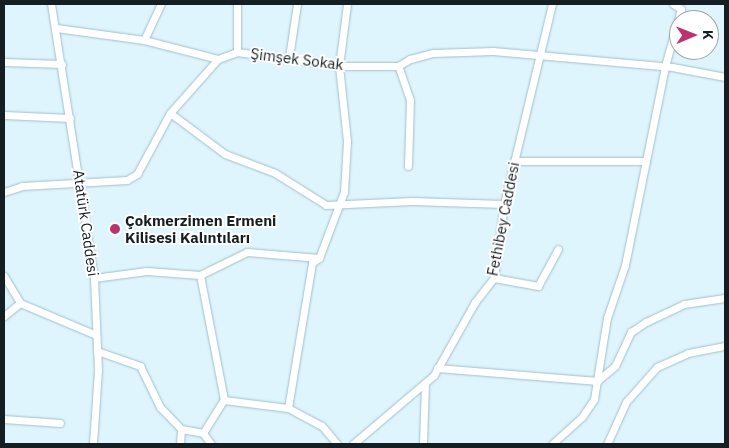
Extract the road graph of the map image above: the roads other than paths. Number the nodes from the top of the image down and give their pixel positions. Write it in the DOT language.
graph roads {
  1 [pos="59,4"];
  2 [pos="161,4"];
  3 [pos="237,4"];
  4 [pos="297,4"];
  5 [pos="347,4"];
  6 [pos="552,4"];
  7 [pos="673,4"];
  8 [pos="52,7"];
  9 [pos="56,28"];
  10 [pos="144,40"];
  11 [pos="237,52"];
  12 [pos="539,54"];
  13 [pos="288,56"];
  14 [pos="218,59"];
  15 [pos="4,62"];
  16 [pos="62,64"];
  17 [pos="339,66"];
  18 [pos="398,66"];
  19 [pos="665,66"];
  20 [pos="725,77"];
  21 [pos="170,113"];
  22 [pos="4,115"];
  23 [pos="70,118"];
  24 [pos="514,161"];
  25 [pos="646,161"];
  26 [pos="408,166"];
  27 [pos="80,181"];
  28 [pos="4,192"];
  29 [pos="504,204"];
  30 [pos="342,205"];
  31 [pos="558,249"];
  32 [pos="319,258"];
  33 [pos="200,275"];
  34 [pos="4,276"];
  35 [pos="94,278"];
  36 [pos="494,278"];
  37 [pos="725,298"];
  38 [pos="20,304"];
  39 [pos="4,316"];
  40 [pos="96,335"];
  41 [pos="725,346"];
  42 [pos="97,351"];
  43 [pos="437,368"];
  44 [pos="597,381"];
  45 [pos="425,383"];
  46 [pos="224,400"];
  47 [pos="288,408"];
  48 [pos="4,419"];
  49 [pos="60,423"];
  50 [pos="181,429"];
  51 [pos="203,433"];
  52 [pos="93,444"];
  53 [pos="180,444"];
  54 [pos="211,444"];
  55 [pos="337,444"];
  56 [pos="353,444"];
  57 [pos="423,444"];
  58 [pos="552,444"];
  59 [pos="607,444"];
  1 -- 8 [label="street"];
  2 -- 10 [label="street"];
  3 -- 11 [label="street"];
  4 -- 13 [label="street"];
  5 -- 17 [label="street"];
  6 -- 12 [label="street, Fethibey Caddesi"];
  7 -- 19 [label="street"];
  8 -- 9 [label="street, Atatürk Caddesi"];
  9 -- 10 [label="street"];
  9 -- 16 [label="street, Atatürk Caddesi"];
  10 -- 14 [label="street"];
  11 -- 13 [label="street, Şimşek Sokak"];
  11 -- 14 [label="street, Şimşek Sokak"];
  12 -- 18 [label="street"];
  12 -- 19 [label="street"];
  12 -- 24 [label="street, Fethibey Caddesi"];
  13 -- 17 [label="street, Şimşek Sokak"];
  14 -- 21 [label="street, Şimşek Sokak"];
  15 -- 16 [label="street"];
  16 -- 23 [label="street, Atatürk Caddesi"];
  17 -- 18 [label="street, Şimşek Sokak"];
  17 -- 30 [label="street"];
  18 -- 26 [label="street"];
  19 -- 20 [label="street"];
  19 -- 25 [label="street"];
  21 -- 27 [label="street, Şimşek Sokak"];
  21 -- 30 [label="street"];
  22 -- 23 [label="street"];
  23 -- 27 [label="street, Atatürk Caddesi"];
  24 -- 25 [label="street"];
  24 -- 29 [label="street, Fethibey Caddesi"];
  25 -- 44 [label="street"];
  27 -- 28 [label="street, Şimşek Sokak"];
  27 -- 35 [label="street, Atatürk Caddesi"];
  29 -- 30 [label="street"];
  29 -- 36 [label="street, Fethibey Caddesi"];
  30 -- 32 [label="street"];
  31 -- 36 [label="street"];
  32 -- 33 [label="street"];
  32 -- 47 [label="street"];
  33 -- 35 [label="street"];
  33 -- 46 [label="street"];
  34 -- 38 [label="street"];
  35 -- 40 [label="street, Atatürk Caddesi"];
  36 -- 43 [label="street, Fethibey Caddesi"];
  37 -- 44 [label="street"];
  38 -- 39 [label="street"];
  38 -- 40 [label="street"];
  40 -- 42 [label="street, Atatürk Caddesi"];
  41 -- 59 [label="street"];
  42 -- 50 [label="street"];
  42 -- 52 [label="street, Atatürk Caddesi"];
  43 -- 44 [label="street"];
  43 -- 45 [label="street, Fethibey Caddesi"];
  44 -- 58 [label="street"];
  45 -- 56 [label="street, Fethibey Caddesi"];
  45 -- 57 [label="street"];
  46 -- 47 [label="street"];
  46 -- 51 [label="street"];
  47 -- 55 [label="street"];
  48 -- 49 [label="street"];
  50 -- 51 [label="street"];
  50 -- 53 [label="street"];
  51 -- 54 [label="street"];
}
